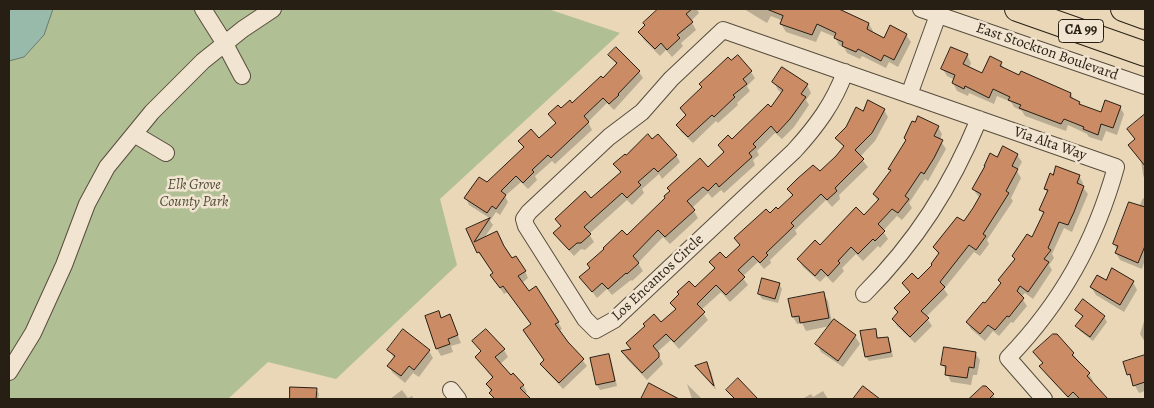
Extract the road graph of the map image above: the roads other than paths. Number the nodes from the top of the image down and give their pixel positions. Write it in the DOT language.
graph roads {
  1 [pos="203,9"];
  2 [pos="273,9"];
  3 [pos="921,9"];
  4 [pos="1017,9"];
  5 [pos="1122,9"];
  6 [pos="938,15"];
  7 [pos="1145,17"];
  8 [pos="723,30"];
  9 [pos="225,44"];
  10 [pos="1145,54"];
  11 [pos="844,72"];
  12 [pos="242,76"];
  13 [pos="1145,86"];
  14 [pos="909,95"];
  15 [pos="979,119"];
  16 [pos="134,134"];
  17 [pos="166,153"];
  18 [pos="864,294"];
  19 [pos="9,372"];
  20 [pos="1044,399"];
  1 -- 9 [label="street"];
  2 -- 9 [label="street"];
  3 -- 6 [label="street, East Stockton Boulevard"];
  4 -- 10 [label="highway, CA 99"];
  5 -- 7 [label="highway, CA 99"];
  6 -- 13 [label="street, East Stockton Boulevard"];
  6 -- 14 [label="street"];
  8 -- 11 [label="street, Via Alta Way"];
  8 -- 11 [label="street, Los Encantos Circle"];
  9 -- 12 [label="street"];
  9 -- 16 [label="street"];
  11 -- 14 [label="street, Via Alta Way"];
  14 -- 15 [label="street, Via Alta Way"];
  15 -- 18 [label="street"];
  15 -- 20 [label="street, Via Alta Way"];
  16 -- 17 [label="street"];
  16 -- 19 [label="street"];
}
